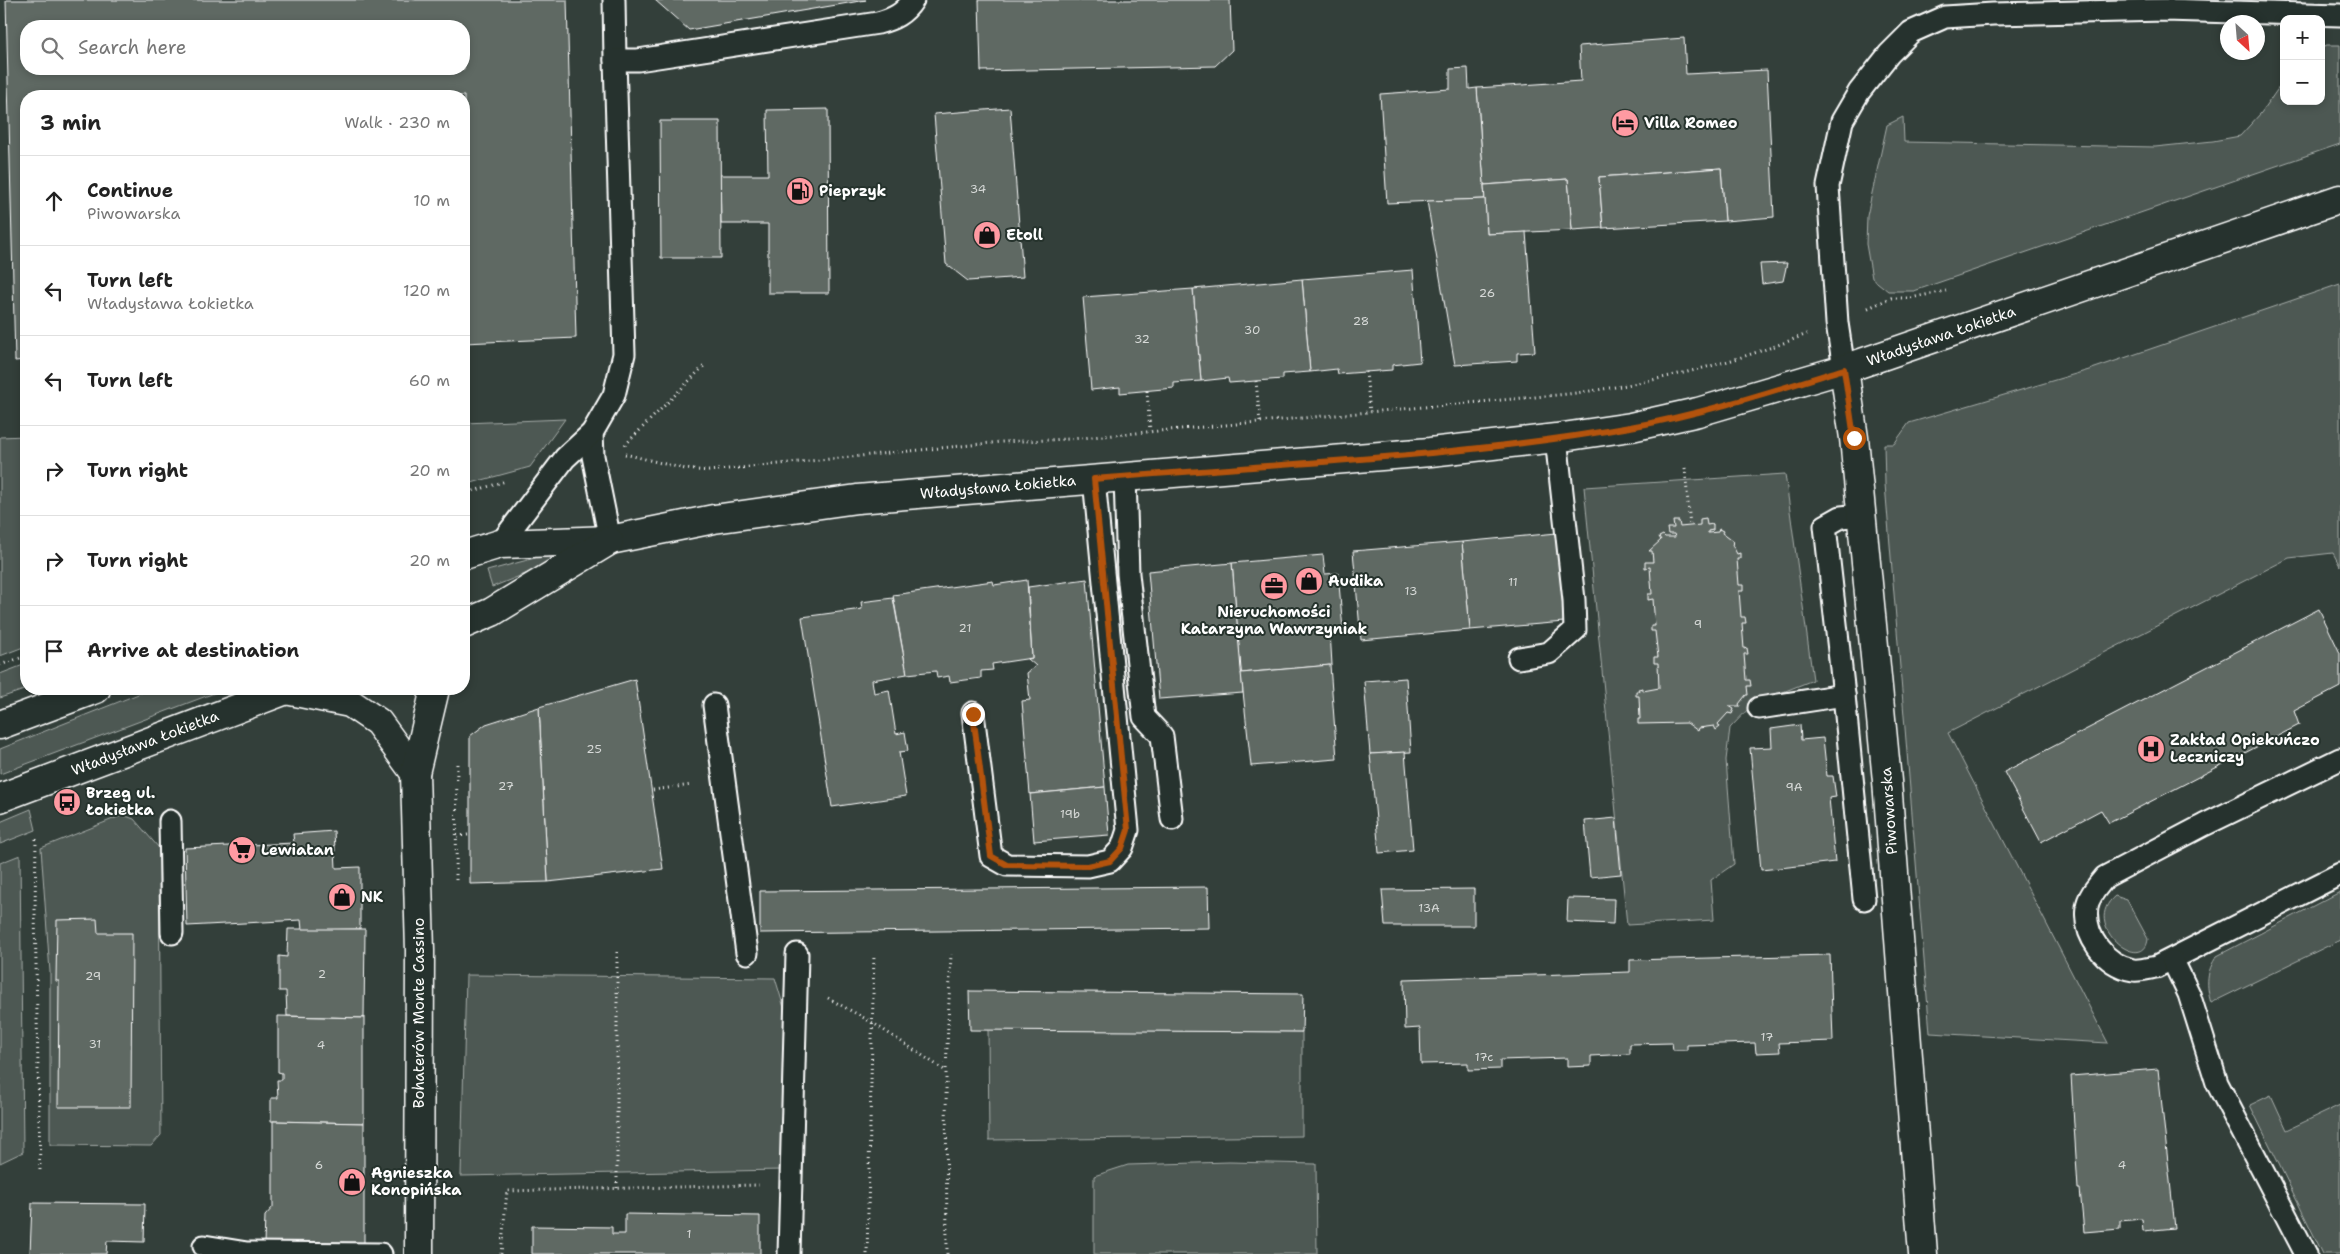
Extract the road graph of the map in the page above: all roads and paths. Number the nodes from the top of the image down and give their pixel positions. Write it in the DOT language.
graph roads {
  1 [pos="614,0"];
  2 [pos="913,0"];
  3 [pos="2165,5"];
  4 [pos="1945,8"];
  5 [pos="2340,15"];
  6 [pos="615,60"];
  7 [pos="2340,199"];
  8 [pos="1946,291"];
  9 [pos="1837,323"];
  10 [pos="704,366"];
  11 [pos="1844,369"];
  12 [pos="1366,372"];
  13 [pos="1256,381"];
  14 [pos="1147,391"];
  15 [pos="1370,412"];
  16 [pos="1260,422"];
  17 [pos="1150,431"];
  18 [pos="592,433"];
  19 [pos="1556,438"];
  20 [pos="618,452"];
  21 [pos="593,456"];
  22 [pos="1685,468"];
  23 [pos="1125,476"];
  24 [pos="515,478"];
  25 [pos="1094,479"];
  26 [pos="470,492"];
  27 [pos="1862,515"];
  28 [pos="1690,526"];
  29 [pos="610,540"];
  30 [pos="500,544"];
  31 [pos="470,553"];
  32 [pos="470,621"];
  33 [pos="20,658"];
  34 [pos="1519,658"];
  35 [pos="0,665"];
  36 [pos="80,695"];
  37 [pos="272,695"];
  38 [pos="315,695"];
  39 [pos="434,695"];
  40 [pos="1844,695"];
  41 [pos="714,705"];
  42 [pos="1759,708"];
  43 [pos="973,714"];
  44 [pos="0,725"];
  45 [pos="457,758"];
  46 [pos="2340,759"];
  47 [pos="415,773"];
  48 [pos="724,780"];
  49 [pos="653,790"];
  50 [pos="0,798"];
  51 [pos="1172,818"];
  52 [pos="170,822"];
  53 [pos="468,835"];
  54 [pos="456,836"];
  55 [pos="36,839"];
  56 [pos="2340,874"];
  57 [pos="456,884"];
  58 [pos="1864,899"];
  59 [pos="172,933"];
  60 [pos="616,952"];
  61 [pos="747,953"];
  62 [pos="798,954"];
  63 [pos="874,954"];
  64 [pos="951,954"];
  65 [pos="2173,961"];
  66 [pos="797,980"];
  67 [pos="873,1023"];
  68 [pos="946,1071"];
  69 [pos="40,1171"];
  70 [pos="792,1184"];
  71 [pos="617,1190"];
  72 [pos="204,1246"];
  73 [pos="381,1254"];
  74 [pos="419,1254"];
  75 [pos="501,1254"];
  76 [pos="789,1254"];
  77 [pos="866,1254"];
  78 [pos="946,1254"];
  79 [pos="1923,1254"];
  80 [pos="2306,1254"];
  1 -- 6 [label="lane"];
  2 -- 6 [label="lane"];
  3 -- 4 [label="lane"];
  3 -- 5 [label="lane"];
  4 -- 9 [label="lane"];
  6 -- 18 [label="lane"];
  7 -- 11 [label="main road, Władysława Łokietka"];
  8 -- 9 [label="path"];
  9 -- 11 [label="lane"];
  9 -- 15 [label="path"];
  10 -- 20 [label="path"];
  11 -- 19 [label="main road, Władysława Łokietka"];
  11 -- 27 [label="main road, Piwowarska"];
  12 -- 15 [label="path"];
  13 -- 16 [label="path"];
  14 -- 17 [label="path"];
  15 -- 16 [label="path"];
  16 -- 17 [label="path"];
  17 -- 20 [label="path"];
  18 -- 21 [label="lane"];
  18 -- 30 [label="lane"];
  19 -- 23 [label="main road, Władysława Łokietka"];
  19 -- 34 [label="lane"];
  20 -- 21 [label="path"];
  21 -- 29 [label="lane"];
  22 -- 28 [label="path"];
  23 -- 25 [label="main road, Władysława Łokietka"];
  23 -- 51 [label="lane"];
  24 -- 26 [label="path"];
  25 -- 29 [label="main road, Władysława Łokietka"];
  25 -- 43 [label="lane"];
  27 -- 40 [label="lane"];
  27 -- 79 [label="main road, Piwowarska"];
  29 -- 30 [label="main road, Władysława Łokietka"];
  29 -- 32 [label="main road, Władysława Łokietka"];
  30 -- 31 [label="main road, Władysława Łokietka"];
  33 -- 35 [label="path"];
  36 -- 44 [label="main road"];
  37 -- 50 [label="main road, Władysława Łokietka"];
  38 -- 47 [label="main road"];
  39 -- 47 [label="main road, Bohaterów Monte Cassino"];
  40 -- 42 [label="lane"];
  40 -- 58 [label="lane"];
  41 -- 48 [label="lane"];
  45 -- 54 [label="path"];
  46 -- 65 [label="lane"];
  47 -- 74 [label="main road, Bohaterów Monte Cassino"];
  48 -- 49 [label="path"];
  48 -- 61 [label="lane"];
  52 -- 59 [label="lane"];
  53 -- 54 [label="path"];
  54 -- 57 [label="path"];
  55 -- 69 [label="path"];
  56 -- 65 [label="lane"];
  60 -- 71 [label="path"];
  62 -- 66 [label="lane"];
  63 -- 67 [label="path"];
  64 -- 68 [label="path"];
  65 -- 80 [label="lane"];
  66 -- 67 [label="path"];
  66 -- 70 [label="lane"];
  67 -- 68 [label="path"];
  67 -- 77 [label="path"];
  68 -- 78 [label="path"];
  70 -- 71 [label="path"];
  70 -- 76 [label="lane"];
  71 -- 75 [label="path"];
  72 -- 73 [label="lane"];
}
